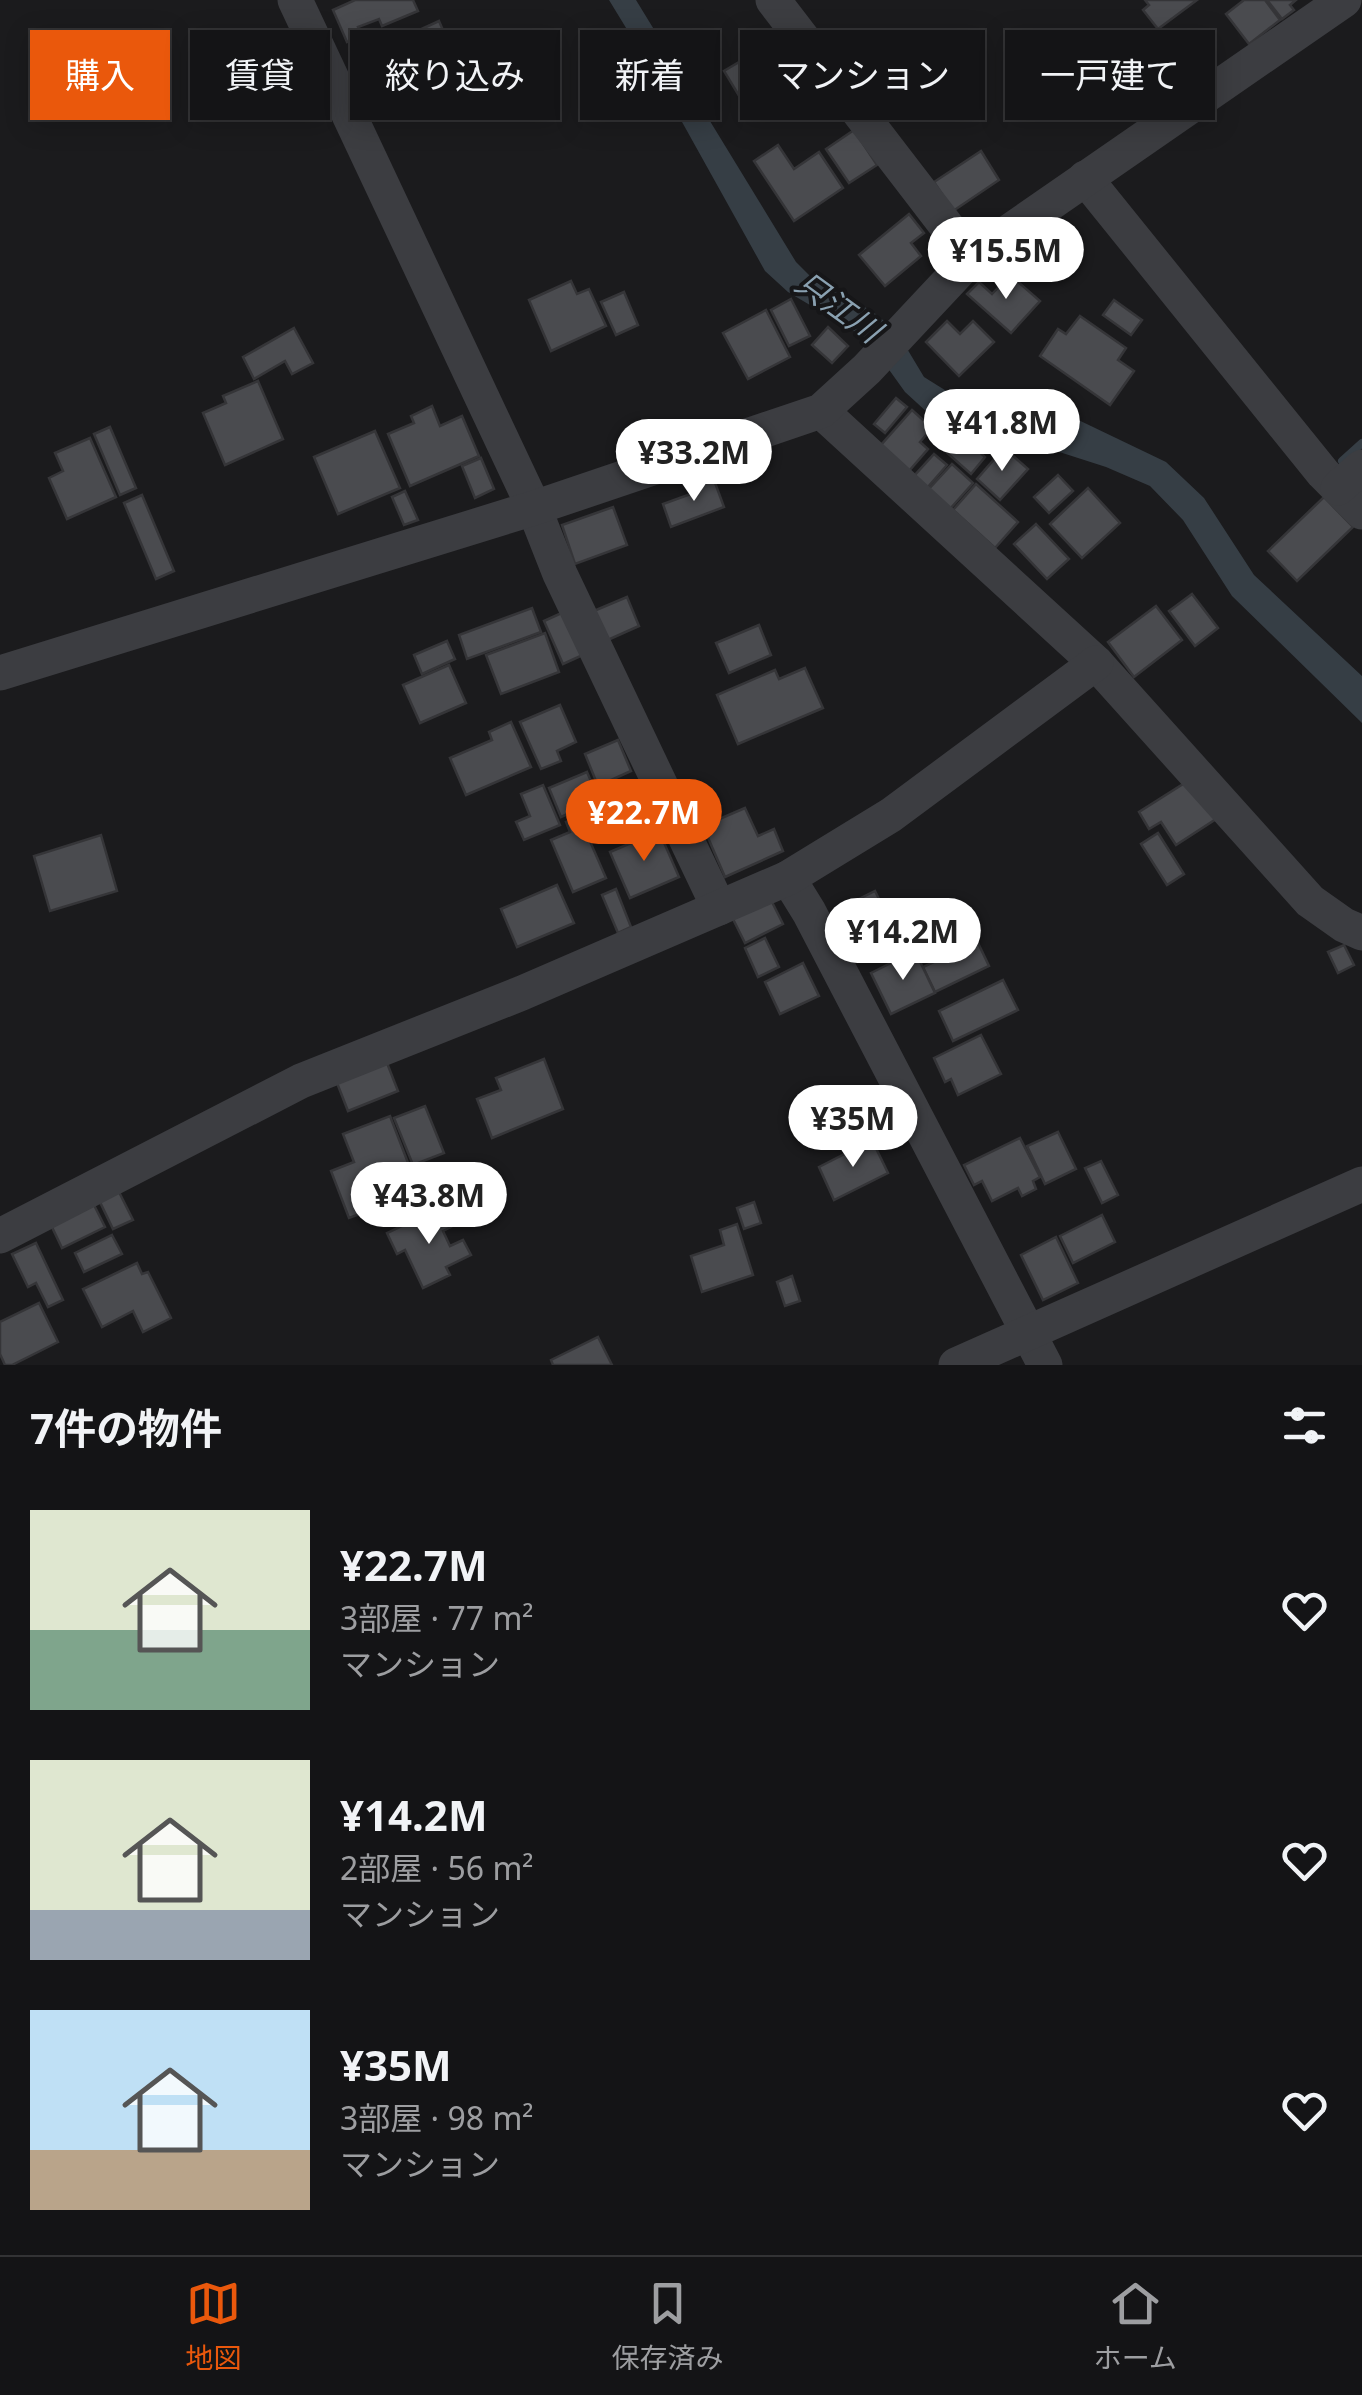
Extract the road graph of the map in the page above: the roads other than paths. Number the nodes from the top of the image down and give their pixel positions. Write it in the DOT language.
graph roads {
  1 [pos="295,0"];
  2 [pos="773,0"];
  3 [pos="1344,0"];
  4 [pos="1086,178"];
  5 [pos="971,258"];
  6 [pos="821,410"];
  7 [pos="1354,489"];
  8 [pos="534,508"];
  9 [pos="1096,663"];
  10 [pos="0,672"];
  11 [pos="788,878"];
  12 [pos="719,908"];
  13 [pos="1362,933"];
  14 [pos="1362,1184"];
  15 [pos="0,1236"];
  16 [pos="1027,1334"];
  17 [pos="956,1365"];
  18 [pos="1045,1365"];
  1 -- 8 [label="street"];
  2 -- 5 [label="street"];
  3 -- 4 [label="street"];
  4 -- 5 [label="street"];
  4 -- 7 [label="street"];
  5 -- 6 [label="street"];
  6 -- 8 [label="street"];
  6 -- 9 [label="street"];
  8 -- 10 [label="street"];
  8 -- 12 [label="street"];
  9 -- 11 [label="street"];
  9 -- 13 [label="street"];
  11 -- 12 [label="street"];
  11 -- 16 [label="street"];
  12 -- 15 [label="street"];
  14 -- 16 [label="street"];
  16 -- 17 [label="street"];
  16 -- 18 [label="street"];
}
